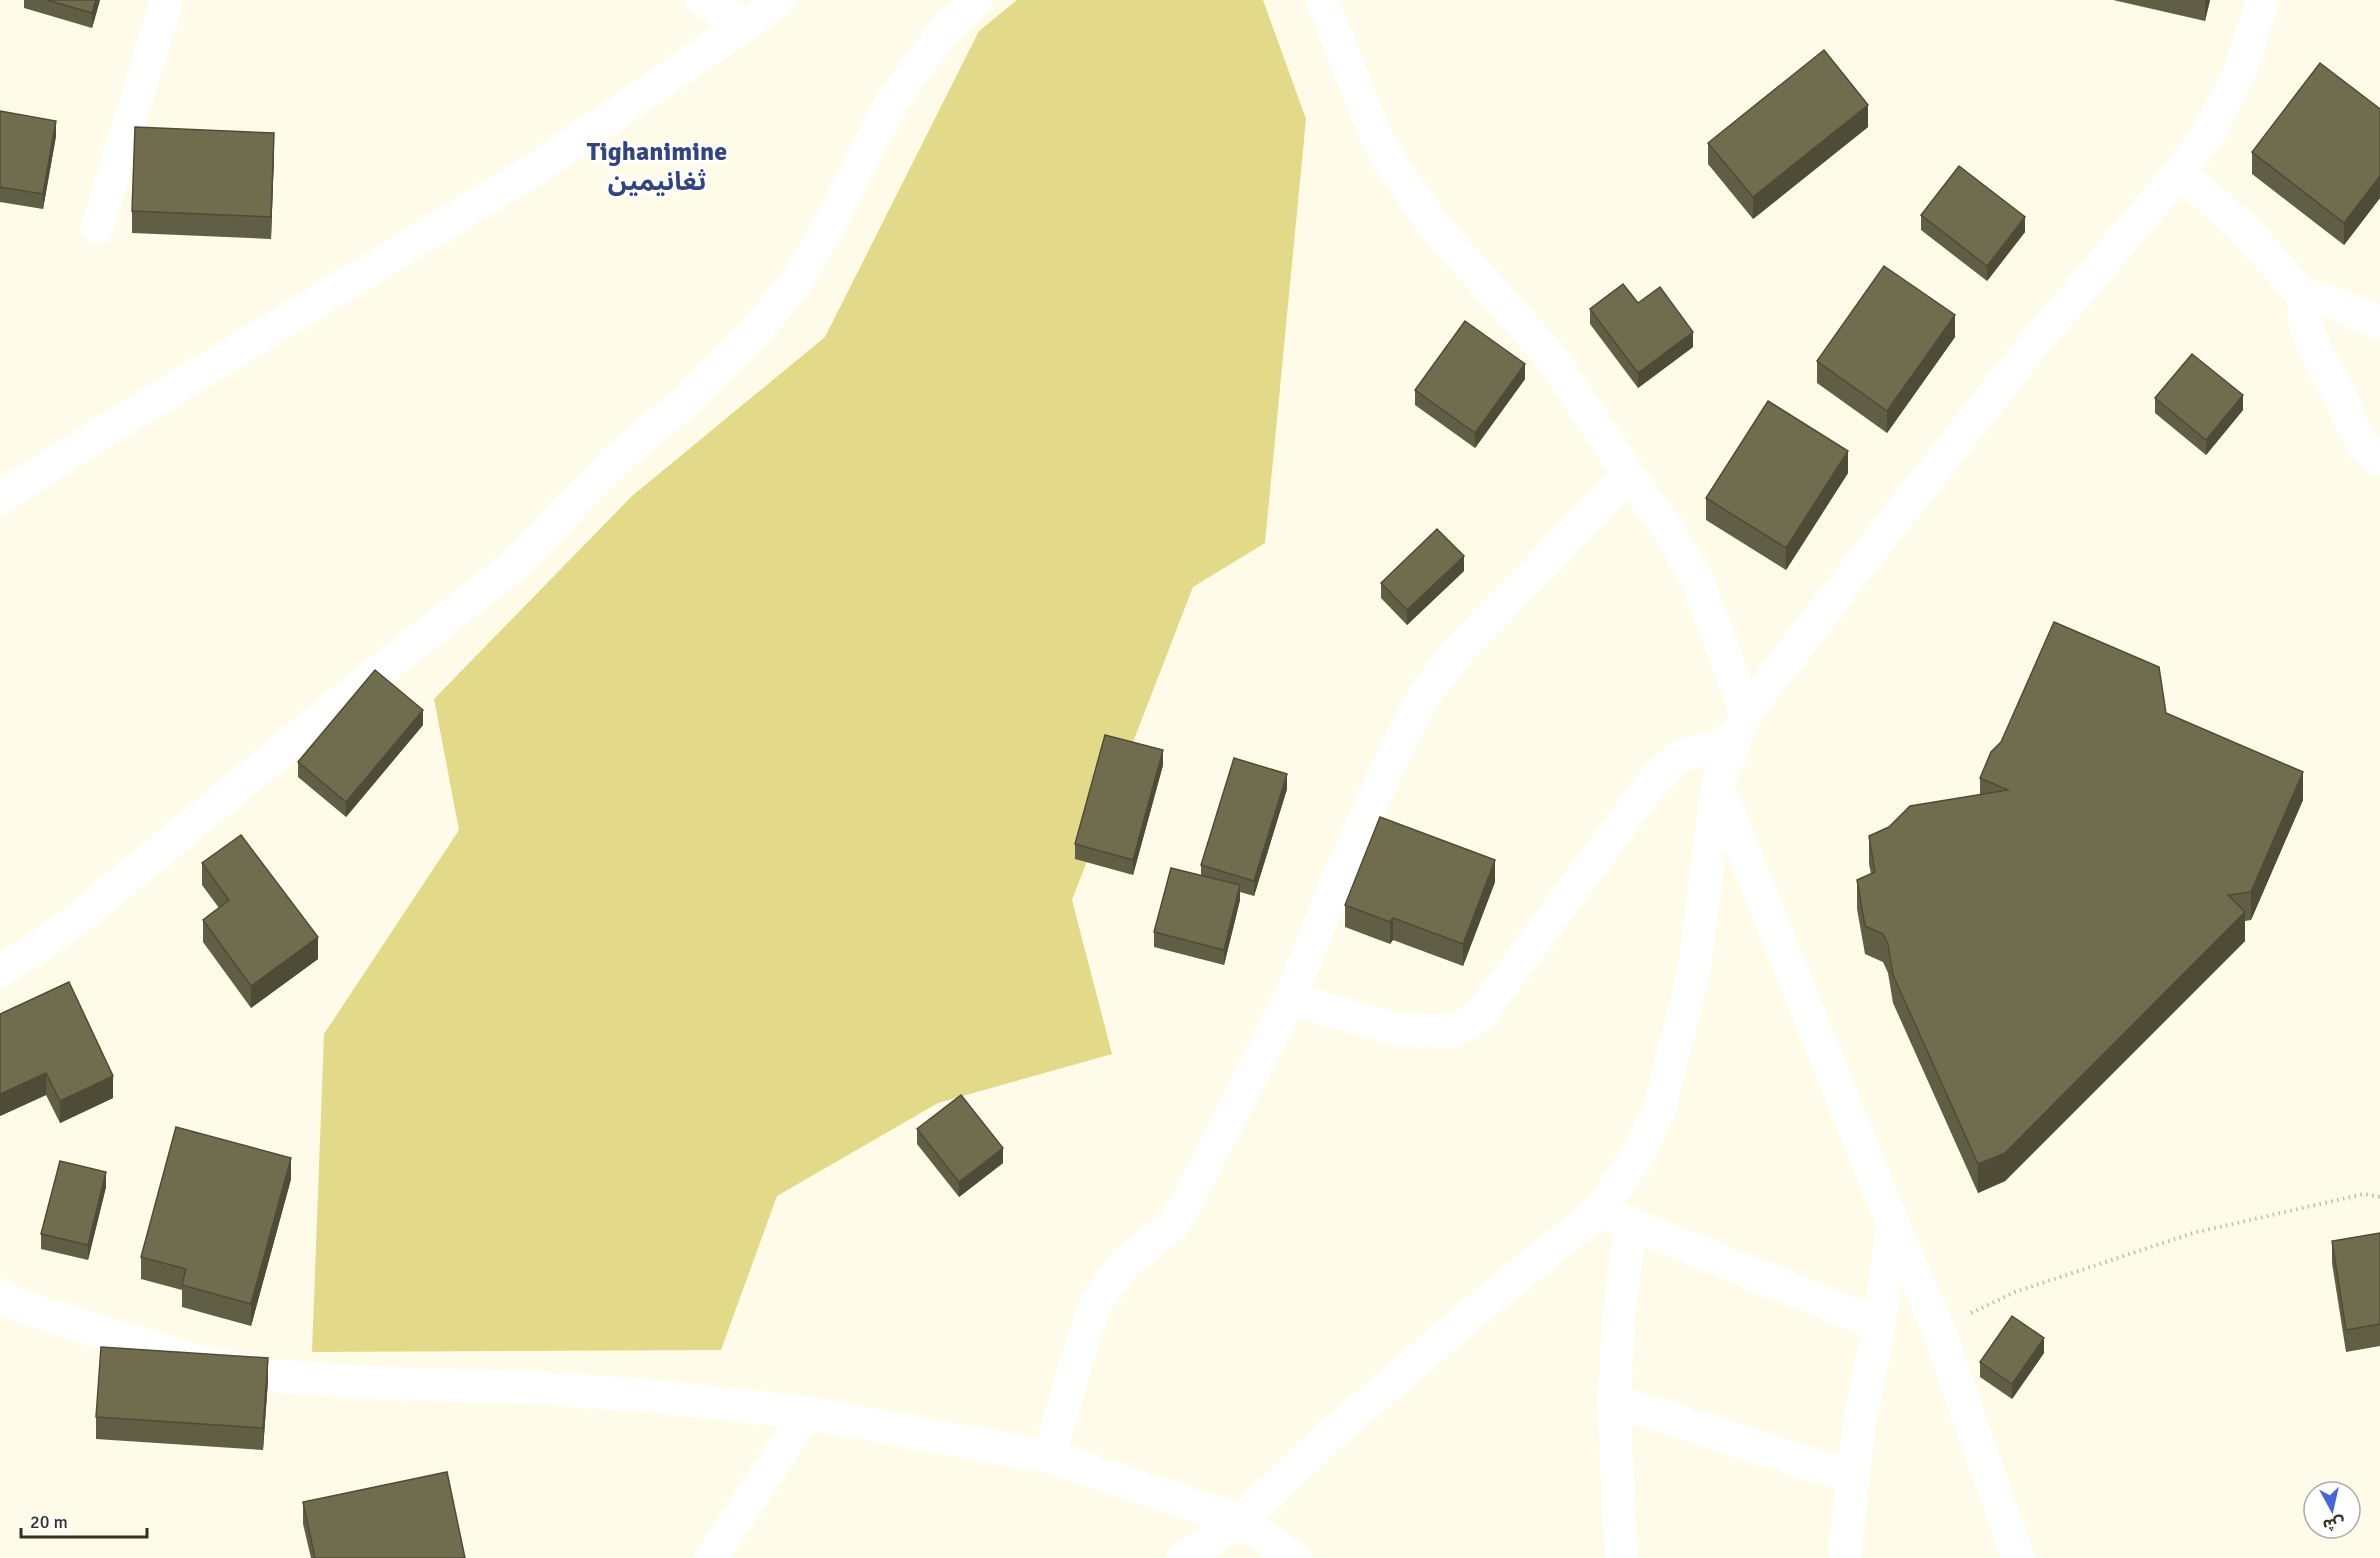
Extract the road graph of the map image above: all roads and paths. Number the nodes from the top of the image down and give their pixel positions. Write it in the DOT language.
graph roads {
  1 [pos="167,0"];
  2 [pos="702,0"];
  3 [pos="781,0"];
  4 [pos="976,0"];
  5 [pos="1322,0"];
  6 [pos="2263,0"];
  7 [pos="744,25"];
  8 [pos="2180,172"];
  9 [pos="97,227"];
  10 [pos="2302,295"];
  11 [pos="2380,323"];
  12 [pos="2380,460"];
  13 [pos="1629,475"];
  14 [pos="0,498"];
  15 [pos="1740,727"];
  16 [pos="1717,786"];
  17 [pos="0,972"];
  18 [pos="1290,999"];
  19 [pos="2380,1197"];
  20 [pos="1599,1211"];
  21 [pos="1631,1224"];
  22 [pos="1893,1224"];
  23 [pos="8,1308"];
  24 [pos="1879,1325"];
  25 [pos="1938,1329"];
  26 [pos="1614,1401"];
  27 [pos="807,1413"];
  28 [pos="1049,1458"];
  29 [pos="1852,1477"];
  30 [pos="1240,1521"];
  31 [pos="721,1553"];
  32 [pos="1184,1558"];
  33 [pos="1295,1558"];
  34 [pos="1623,1558"];
  35 [pos="1844,1558"];
  36 [pos="2018,1558"];
  1 -- 9 [label="street"];
  2 -- 7 [label="street"];
  3 -- 7 [label="street"];
  4 -- 17 [label="street"];
  5 -- 13 [label="street"];
  6 -- 8 [label="street"];
  7 -- 14 [label="street"];
  8 -- 10 [label="street"];
  8 -- 15 [label="street"];
  10 -- 11 [label="street"];
  10 -- 12 [label="street"];
  13 -- 15 [label="street"];
  13 -- 18 [label="street"];
  15 -- 16 [label="street"];
  15 -- 18 [label="street"];
  16 -- 20 [label="street"];
  16 -- 22 [label="street"];
  18 -- 28 [label="street"];
  19 -- 25 [label="path"];
  20 -- 21 [label="street"];
  20 -- 30 [label="street"];
  21 -- 24 [label="street"];
  21 -- 26 [label="street"];
  22 -- 24 [label="street"];
  22 -- 25 [label="street"];
  23 -- 27 [label="street"];
  24 -- 29 [label="street"];
  25 -- 36 [label="street"];
  26 -- 29 [label="street"];
  26 -- 34 [label="street"];
  27 -- 28 [label="street"];
  27 -- 31 [label="street"];
  28 -- 30 [label="street"];
  29 -- 35 [label="street"];
  30 -- 32 [label="street"];
  30 -- 33 [label="street"];
}
